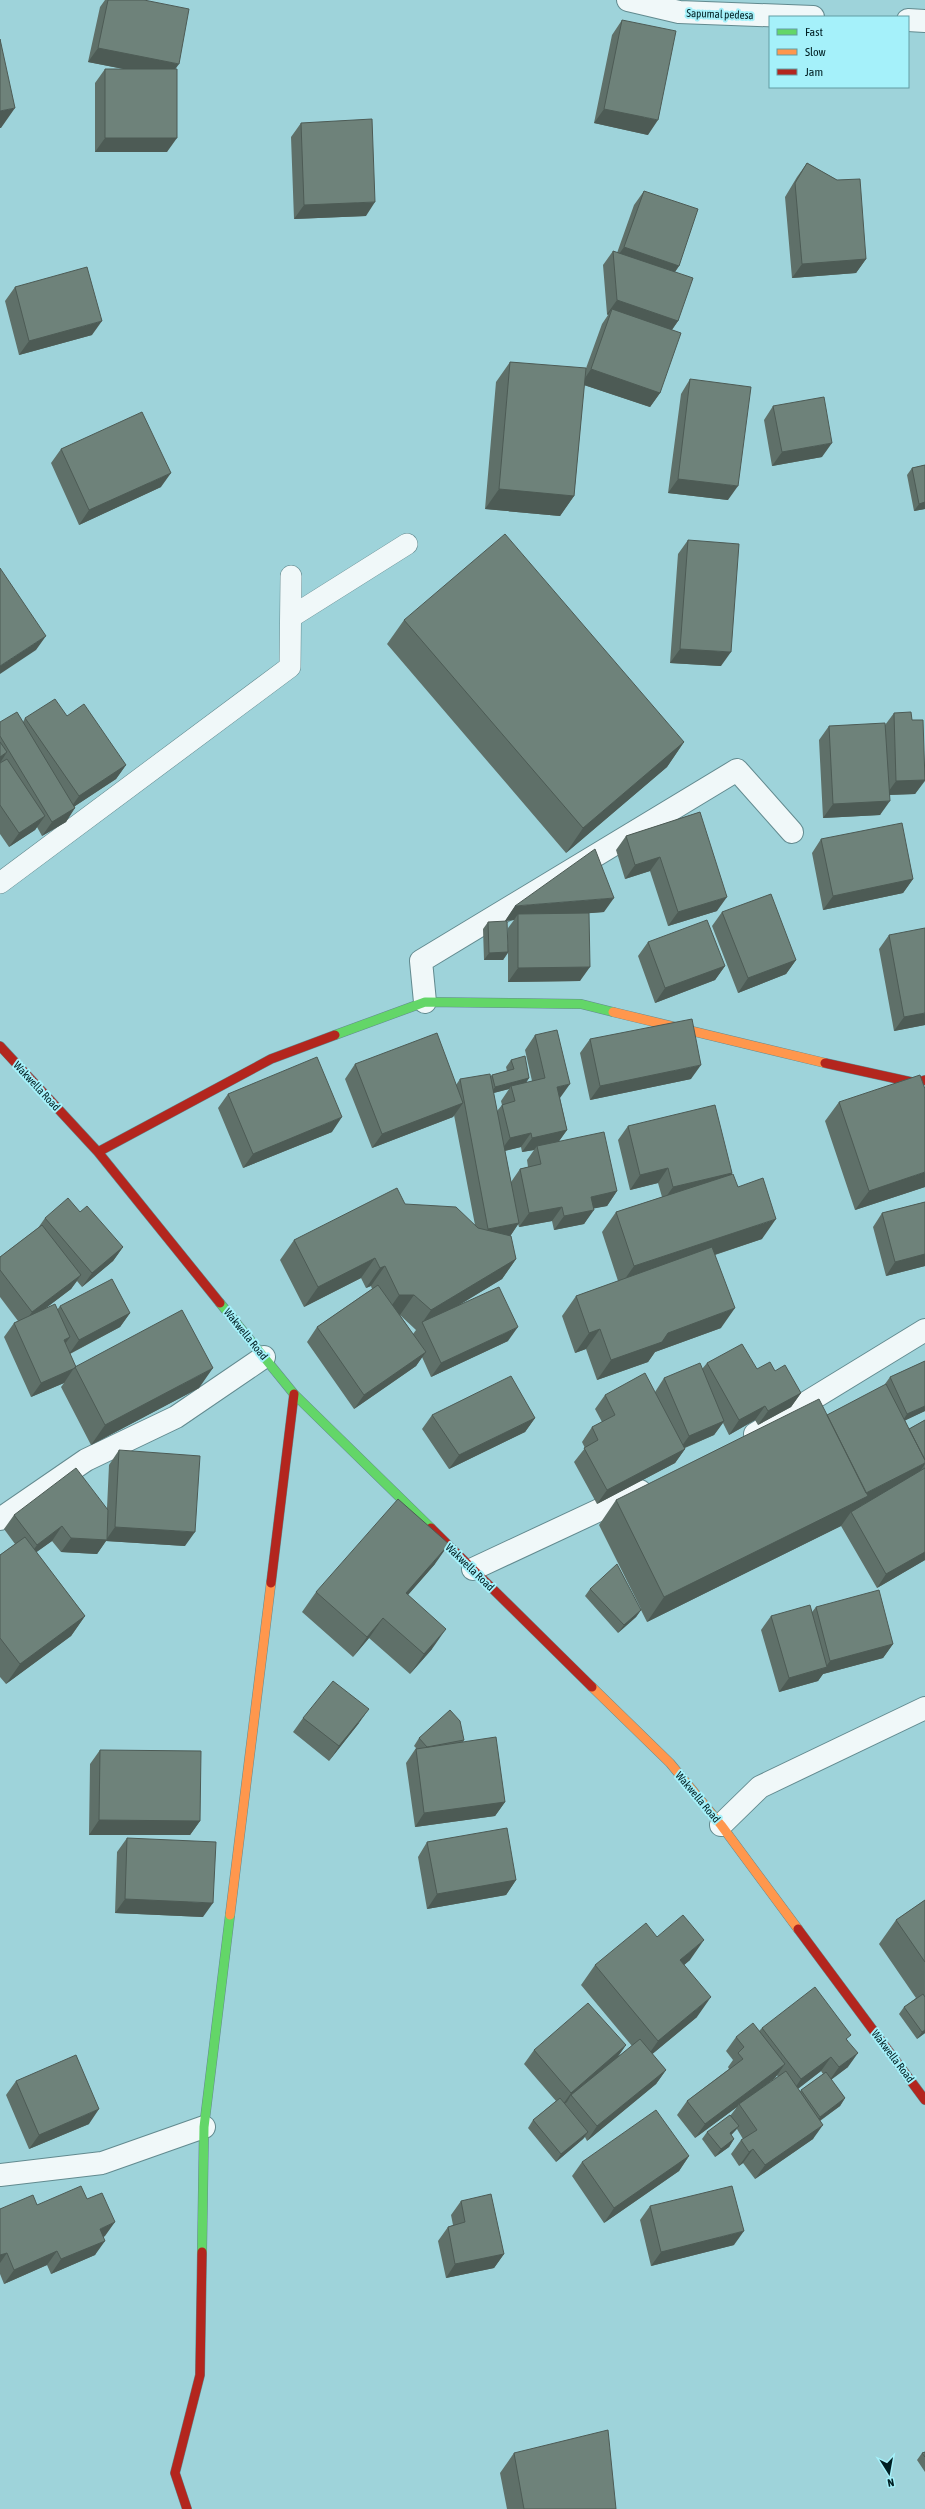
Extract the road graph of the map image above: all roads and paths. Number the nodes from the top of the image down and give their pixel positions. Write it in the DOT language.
graph roads {
  1 [pos="628,0"];
  2 [pos="786,16"];
  3 [pos="909,20"];
  4 [pos="925,21"];
  5 [pos="407,544"];
  6 [pos="292,576"];
  7 [pos="291,617"];
  8 [pos="792,832"];
  9 [pos="0,883"];
  10 [pos="425,1002"];
  11 [pos="0,1046"];
  12 [pos="925,1080"];
  13 [pos="98,1152"];
  14 [pos="925,1330"];
  15 [pos="264,1357"];
  16 [pos="294,1394"];
  17 [pos="739,1444"];
  18 [pos="660,1482"];
  19 [pos="0,1519"];
  20 [pos="473,1569"];
  21 [pos="925,1708"];
  22 [pos="721,1825"];
  23 [pos="925,2100"];
  24 [pos="204,2127"];
  25 [pos="0,2174"];
  26 [pos="187,2509"];
  1 -- 2 [label="street, Sapumal pedesa"];
  3 -- 4 [label="street"];
  5 -- 7 [label="lane"];
  6 -- 7 [label="lane"];
  7 -- 9 [label="lane"];
  8 -- 10 [label="street"];
  10 -- 12 [label="street"];
  10 -- 13 [label="street"];
  11 -- 13 [label="street, Wakwella Road"];
  13 -- 15 [label="street, Wakwella Road"];
  14 -- 17 [label="street"];
  15 -- 16 [label="street, Wakwella Road"];
  15 -- 19 [label="street"];
  16 -- 20 [label="street, Wakwella Road"];
  16 -- 24 [label="street"];
  18 -- 20 [label="street"];
  20 -- 22 [label="street, Wakwella Road"];
  21 -- 22 [label="street"];
  22 -- 23 [label="street, Wakwella Road"];
  24 -- 25 [label="street"];
  24 -- 26 [label="street"];
}
